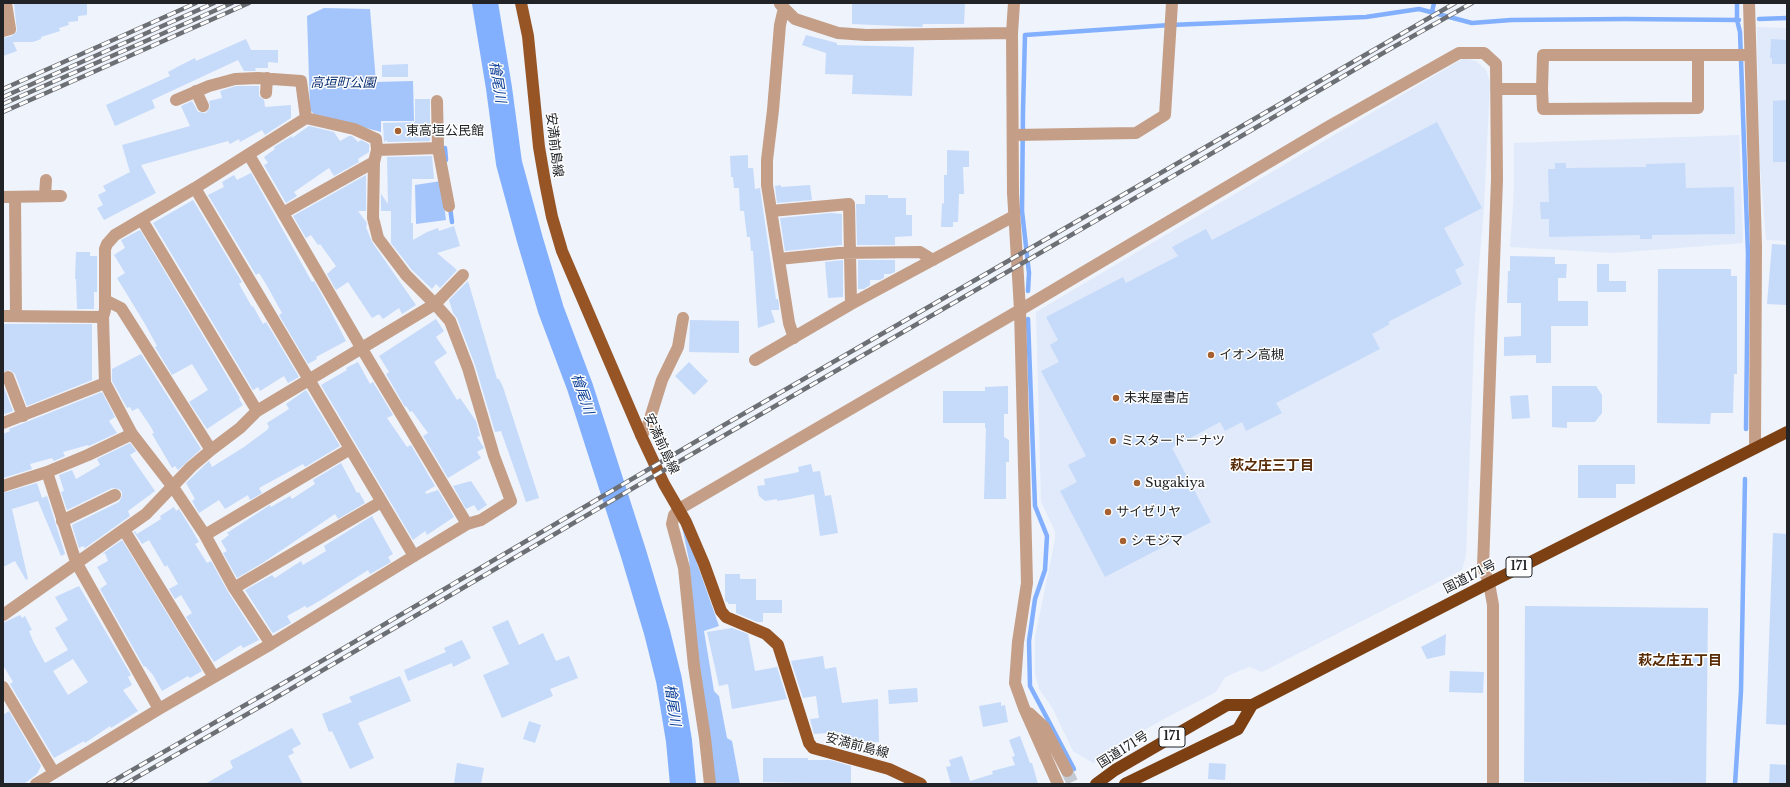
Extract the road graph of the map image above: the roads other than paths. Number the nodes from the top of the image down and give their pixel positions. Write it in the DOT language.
graph roads {
  1 [pos="6,3"];
  2 [pos="521,3"];
  3 [pos="1014,3"];
  4 [pos="1172,3"];
  5 [pos="1749,3"];
  6 [pos="782,5"];
  7 [pos="3,32"];
  8 [pos="1012,33"];
  9 [pos="1698,55"];
  10 [pos="1744,55"];
  11 [pos="267,78"];
  12 [pos="1496,89"];
  13 [pos="1542,89"];
  14 [pos="196,91"];
  15 [pos="266,93"];
  16 [pos="176,100"];
  17 [pos="437,101"];
  18 [pos="203,106"];
  19 [pos="306,118"];
  20 [pos="1013,135"];
  21 [pos="438,148"];
  22 [pos="378,150"];
  23 [pos="249,155"];
  24 [pos="374,162"];
  25 [pos="46,180"];
  26 [pos="195,188"];
  27 [pos="45,196"];
  28 [pos="61,196"];
  29 [pos="9,197"];
  30 [pos="449,206"];
  31 [pos="771,211"];
  32 [pos="283,213"];
  33 [pos="1014,216"];
  34 [pos="142,220"];
  35 [pos="850,253"];
  36 [pos="779,259"];
  37 [pos="933,260"];
  38 [pos="464,275"];
  39 [pos="105,300"];
  40 [pos="435,304"];
  41 [pos="851,304"];
  42 [pos="1020,310"];
  43 [pos="3,316"];
  44 [pos="16,316"];
  45 [pos="103,317"];
  46 [pos="683,318"];
  47 [pos="794,338"];
  48 [pos="362,349"];
  49 [pos="754,360"];
  50 [pos="8,377"];
  51 [pos="308,379"];
  52 [pos="105,383"];
  53 [pos="257,411"];
  54 [pos="23,416"];
  55 [pos="3,423"];
  56 [pos="1787,432"];
  57 [pos="132,434"];
  58 [pos="641,436"];
  59 [pos="1755,448"];
  60 [pos="350,449"];
  61 [pos="211,450"];
  62 [pos="47,472"];
  63 [pos="3,486"];
  64 [pos="173,487"];
  65 [pos="115,495"];
  66 [pos="381,502"];
  67 [pos="680,509"];
  68 [pos="62,521"];
  69 [pos="467,524"];
  70 [pos="124,530"];
  71 [pos="205,535"];
  72 [pos="414,556"];
  73 [pos="76,562"];
  74 [pos="1489,583"];
  75 [pos="234,588"];
  76 [pos="3,615"];
  77 [pos="271,644"];
  78 [pos="214,677"];
  79 [pos="3,687"];
  80 [pos="7,704"];
  81 [pos="1252,705"];
  82 [pos="1024,708"];
  83 [pos="159,709"];
  84 [pos="1067,771"];
  85 [pos="54,773"];
  86 [pos="36,784"];
  87 [pos="710,784"];
  88 [pos="921,784"];
  89 [pos="1058,784"];
  90 [pos="1096,784"];
  91 [pos="1125,784"];
  92 [pos="1493,784"];
  1 -- 7 [label="street"];
  2 -- 58 [label="main road, 安満前島線"];
  3 -- 8 [label="street"];
  4 -- 20 [label="street"];
  5 -- 10 [label="street"];
  6 -- 8 [label="street"];
  6 -- 31 [label="street"];
  8 -- 20 [label="street"];
  9 -- 10 [label="street"];
  9 -- 13 [label="street"];
  9 -- 13 [label="street"];
  10 -- 59 [label="street"];
  11 -- 14 [label="street"];
  11 -- 15 [label="street"];
  11 -- 19 [label="street"];
  12 -- 13 [label="street"];
  12 -- 42 [label="street"];
  12 -- 74 [label="street"];
  14 -- 16 [label="street"];
  14 -- 18 [label="street"];
  17 -- 21 [label="street"];
  19 -- 22 [label="street"];
  19 -- 23 [label="street"];
  20 -- 33 [label="street"];
  21 -- 22 [label="street"];
  21 -- 30 [label="street"];
  22 -- 24 [label="street"];
  23 -- 26 [label="street"];
  23 -- 32 [label="street"];
  24 -- 32 [label="street"];
  24 -- 40 [label="street"];
  25 -- 27 [label="street"];
  26 -- 34 [label="street"];
  26 -- 51 [label="street"];
  27 -- 28 [label="street"];
  27 -- 29 [label="street"];
  29 -- 44 [label="street"];
  31 -- 35 [label="street"];
  31 -- 36 [label="street"];
  32 -- 48 [label="street"];
  33 -- 37 [label="street"];
  33 -- 42 [label="street"];
  34 -- 39 [label="street"];
  34 -- 53 [label="street"];
  35 -- 36 [label="street"];
  35 -- 37 [label="street"];
  35 -- 41 [label="street"];
  36 -- 47 [label="street"];
  37 -- 41 [label="street"];
  38 -- 40 [label="street"];
  39 -- 45 [label="street"];
  39 -- 61 [label="street"];
  40 -- 48 [label="street"];
  40 -- 69 [label="street"];
  41 -- 47 [label="street"];
  42 -- 67 [label="street"];
  42 -- 82 [label="street"];
  43 -- 44 [label="street"];
  44 -- 45 [label="street"];
  45 -- 52 [label="street"];
  46 -- 58 [label="street"];
  47 -- 49 [label="street"];
  48 -- 51 [label="street"];
  48 -- 69 [label="street"];
  50 -- 54 [label="street"];
  51 -- 53 [label="street"];
  51 -- 60 [label="street"];
  52 -- 54 [label="street"];
  52 -- 57 [label="street"];
  53 -- 61 [label="street"];
  54 -- 55 [label="street"];
  56 -- 59 [label="highway, 国道171号 / 171"];
  57 -- 62 [label="street"];
  57 -- 64 [label="street"];
  58 -- 67 [label="main road, 安満前島線"];
  59 -- 74 [label="highway, 国道171号 / 171"];
  60 -- 66 [label="street"];
  60 -- 71 [label="street"];
  61 -- 64 [label="street"];
  62 -- 63 [label="street"];
  62 -- 68 [label="street"];
  64 -- 70 [label="street"];
  64 -- 71 [label="street"];
  65 -- 68 [label="street"];
  66 -- 72 [label="street"];
  66 -- 75 [label="street"];
  67 -- 87 [label="street"];
  67 -- 88 [label="main road, 安満前島線"];
  68 -- 73 [label="street"];
  69 -- 72 [label="street"];
  70 -- 73 [label="street"];
  70 -- 78 [label="street"];
  71 -- 75 [label="street"];
  72 -- 77 [label="street"];
  73 -- 76 [label="street"];
  73 -- 83 [label="street"];
  74 -- 81 [label="highway, 国道171号 / 171"];
  74 -- 92 [label="street"];
  75 -- 77 [label="street"];
  77 -- 78 [label="street"];
  78 -- 83 [label="street"];
  79 -- 80 [label="street"];
  80 -- 85 [label="street"];
  81 -- 90 [label="highway, 国道171号 / 171"];
  81 -- 91 [label="highway, 171"];
  82 -- 84 [label="street"];
  82 -- 89 [label="street"];
  83 -- 85 [label="street"];
  85 -- 86 [label="street"];
}
